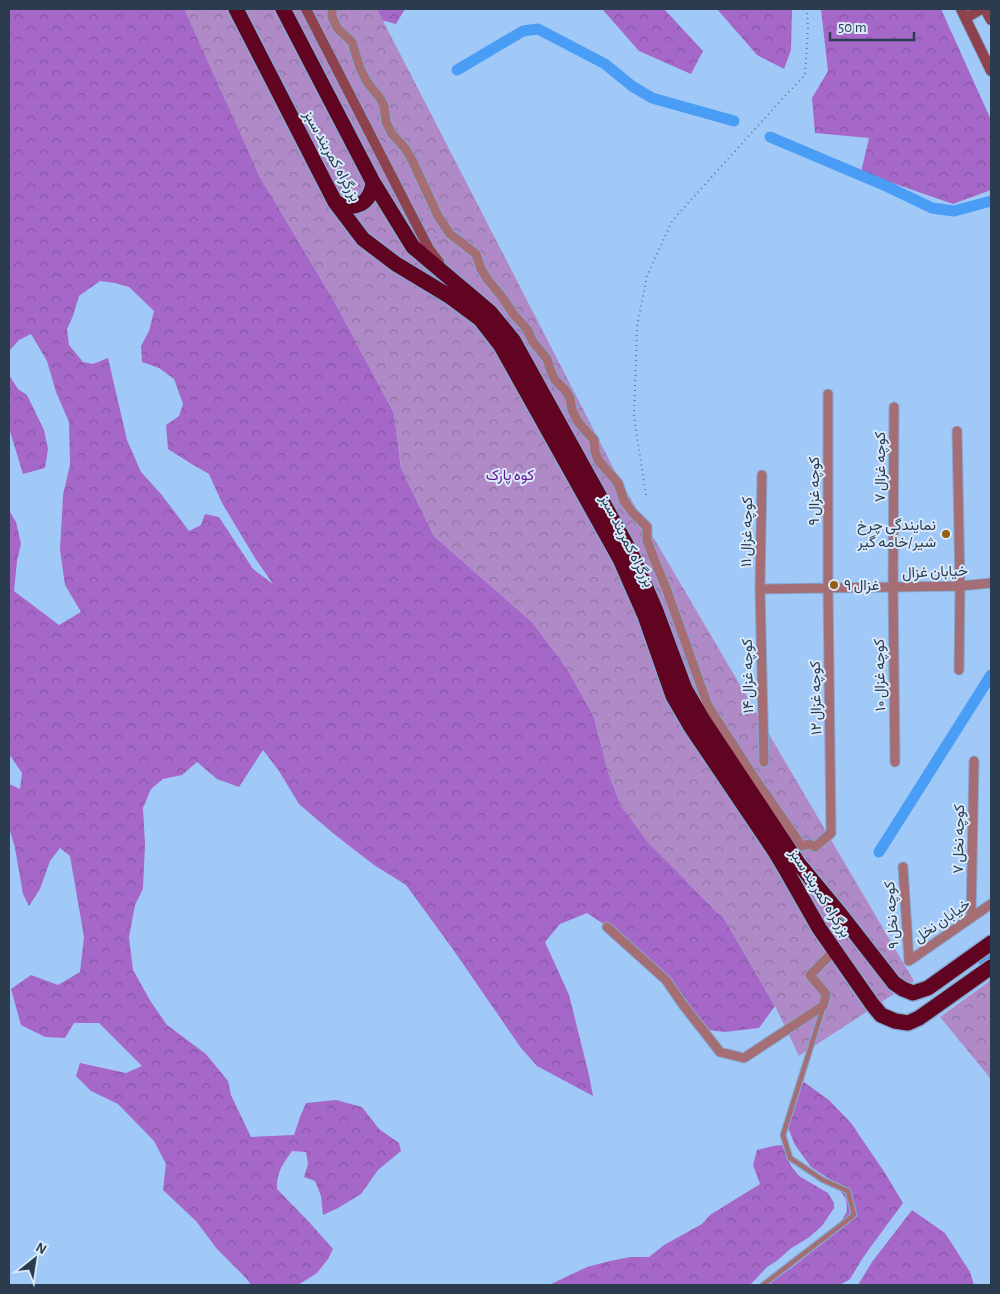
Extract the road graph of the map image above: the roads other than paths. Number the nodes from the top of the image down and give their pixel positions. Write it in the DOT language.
graph roads {
  1 [pos="236,9"];
  2 [pos="283,9"];
  3 [pos="306,9"];
  4 [pos="332,9"];
  5 [pos="981,9"];
  6 [pos="985,9"];
  7 [pos="963,13"];
  8 [pos="991,20"];
  9 [pos="991,71"];
  10 [pos="373,182"];
  11 [pos="335,202"];
  12 [pos="457,284"];
  13 [pos="828,394"];
  14 [pos="894,407"];
  15 [pos="958,431"];
  16 [pos="762,475"];
  17 [pos="991,583"];
  18 [pos="960,586"];
  19 [pos="893,587"];
  20 [pos="828,588"];
  21 [pos="760,589"];
  22 [pos="959,670"];
  23 [pos="974,761"];
  24 [pos="764,762"];
  25 [pos="895,762"];
  26 [pos="903,867"];
  27 [pos="991,904"];
  28 [pos="841,915"];
  29 [pos="971,918"];
  30 [pos="607,927"];
  31 [pos="819,928"];
  32 [pos="991,942"];
  33 [pos="835,950"];
  34 [pos="909,961"];
  35 [pos="991,967"];
  36 [pos="823,1006"];
  37 [pos="762,1285"];
  1 -- 11 [label="highway, بزرگراه کمربند سبز"];
  2 -- 10 [label="highway, بزرگراه کمربند سبز"];
  3 -- 12 [label="street"];
  4 -- 20 [label="street, کوچه غزال ۱۲"];
  5 -- 7 [label="street"];
  6 -- 8 [label="street"];
  7 -- 9 [label="street"];
  10 -- 11 [label="highway"];
  10 -- 12 [label="highway, بزرگراه کمربند سبز"];
  11 -- 31 [label="highway, بزرگراه کمربند سبز"];
  12 -- 28 [label="highway, بزرگراه کمربند سبز"];
  13 -- 20 [label="street, کوچه غزال ۹"];
  14 -- 19 [label="street, کوچه غزال ۷"];
  15 -- 18 [label="street"];
  16 -- 21 [label="street, کوچه غزال ۱۱"];
  17 -- 18 [label="street, خیابان غزال"];
  18 -- 19 [label="street, خیابان غزال"];
  18 -- 22 [label="street"];
  19 -- 20 [label="street, خیابان غزال"];
  19 -- 25 [label="street, کوچه غزال ۱۰"];
  20 -- 21 [label="street, خیابان غزال"];
  21 -- 24 [label="street, کوچه غزال ۱۴"];
  23 -- 29 [label="street, کوچه نخل ۷"];
  26 -- 34 [label="street, کوچه نخل ۹"];
  27 -- 29 [label="street, خیابان نخل"];
  28 -- 31 [label="highway"];
  28 -- 32 [label="highway, بزرگراه کمربند سبز"];
  29 -- 34 [label="street, خیابان نخل"];
  30 -- 36 [label="street"];
  31 -- 33 [label="highway, بزرگراه کمربند سبز"];
  33 -- 35 [label="highway, بزرگراه کمربند سبز"];
  33 -- 36 [label="street"];
  36 -- 37 [label="lane"];
}
